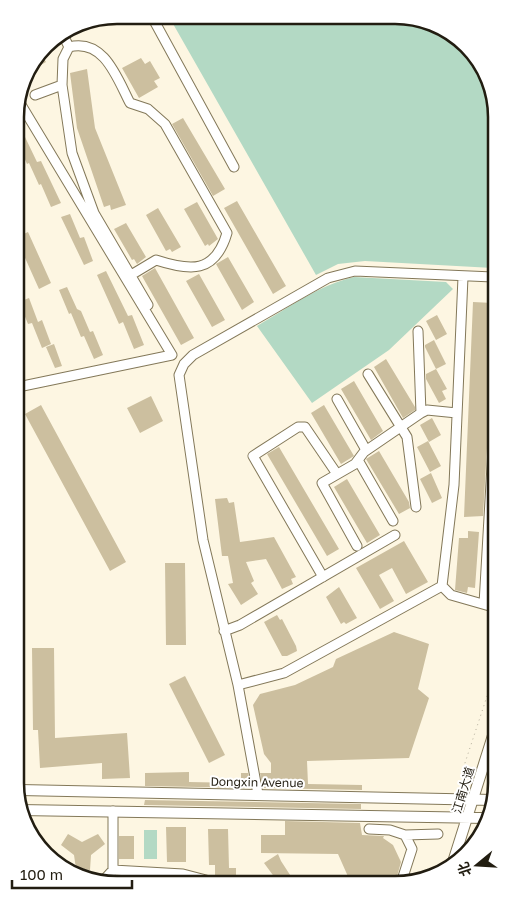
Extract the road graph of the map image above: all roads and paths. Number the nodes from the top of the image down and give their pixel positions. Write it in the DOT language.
graph roads {
  1 [pos="156,24"];
  2 [pos="65,39"];
  3 [pos="69,47"];
  4 [pos="62,85"];
  5 [pos="35,95"];
  6 [pos="25,111"];
  7 [pos="234,167"];
  8 [pos="131,275"];
  9 [pos="463,277"];
  10 [pos="488,277"];
  11 [pos="418,331"];
  12 [pos="176,353"];
  13 [pos="368,374"];
  14 [pos="24,386"];
  15 [pos="337,399"];
  16 [pos="457,412"];
  17 [pos="421,413"];
  18 [pos="400,427"];
  19 [pos="366,450"];
  20 [pos="358,460"];
  21 [pos="337,474"];
  22 [pos="416,507"];
  23 [pos="393,522"];
  24 [pos="488,535"];
  25 [pos="395,536"];
  26 [pos="357,546"];
  27 [pos="323,577"];
  28 [pos="442,586"];
  29 [pos="484,604"];
  30 [pos="488,605"];
  31 [pos="224,631"];
  32 [pos="238,685"];
  33 [pos="488,693"];
  34 [pos="488,751"];
  35 [pos="25,790"];
  36 [pos="258,794"];
  37 [pos="473,799"];
  38 [pos="486,800"];
  39 [pos="28,810"];
  40 [pos="113,811"];
  41 [pos="468,817"];
  42 [pos="481,818"];
  43 [pos="369,828"];
  44 [pos="438,834"];
  45 [pos="405,835"];
  46 [pos="460,840"];
  47 [pos="113,870"];
  48 [pos="108,875"];
  49 [pos="404,875"];
  50 [pos="190,876"];
  1 -- 7 [label="street"];
  2 -- 3 [label="street"];
  3 -- 4 [label="street"];
  3 -- 8 [label="street"];
  4 -- 5 [label="street"];
  4 -- 8 [label="street"];
  6 -- 14 [label="street"];
  8 -- 12 [label="street"];
  9 -- 10 [label="street"];
  9 -- 16 [label="street"];
  9 -- 31 [label="street"];
  11 -- 17 [label="street"];
  13 -- 18 [label="street"];
  15 -- 19 [label="street"];
  16 -- 17 [label="street"];
  16 -- 28 [label="street"];
  17 -- 18 [label="street"];
  18 -- 19 [label="street"];
  18 -- 22 [label="street"];
  19 -- 20 [label="street"];
  20 -- 21 [label="street"];
  20 -- 23 [label="street"];
  21 -- 26 [label="street"];
  21 -- 27 [label="street"];
  24 -- 29 [label="street"];
  25 -- 27 [label="street"];
  27 -- 31 [label="street"];
  28 -- 29 [label="street"];
  28 -- 32 [label="street"];
  29 -- 30 [label="street"];
  31 -- 32 [label="street"];
  32 -- 36 [label="street"];
  33 -- 37 [label="path"];
  34 -- 37 [label="main road, 江南大道"];
  35 -- 36 [label="main road, Dongxin Avenue"];
  36 -- 37 [label="main road, Dongxin Avenue"];
  37 -- 38 [label="main road, Dongxin Avenue"];
  37 -- 41 [label="main road, 江南大道"];
  39 -- 40 [label="main road"];
  40 -- 41 [label="main road"];
  40 -- 47 [label="street"];
  41 -- 42 [label="main road"];
  41 -- 46 [label="main road, 江南大道"];
  43 -- 45 [label="street"];
  44 -- 45 [label="street"];
  45 -- 49 [label="street"];
  47 -- 48 [label="street"];
  47 -- 50 [label="street"];
}
